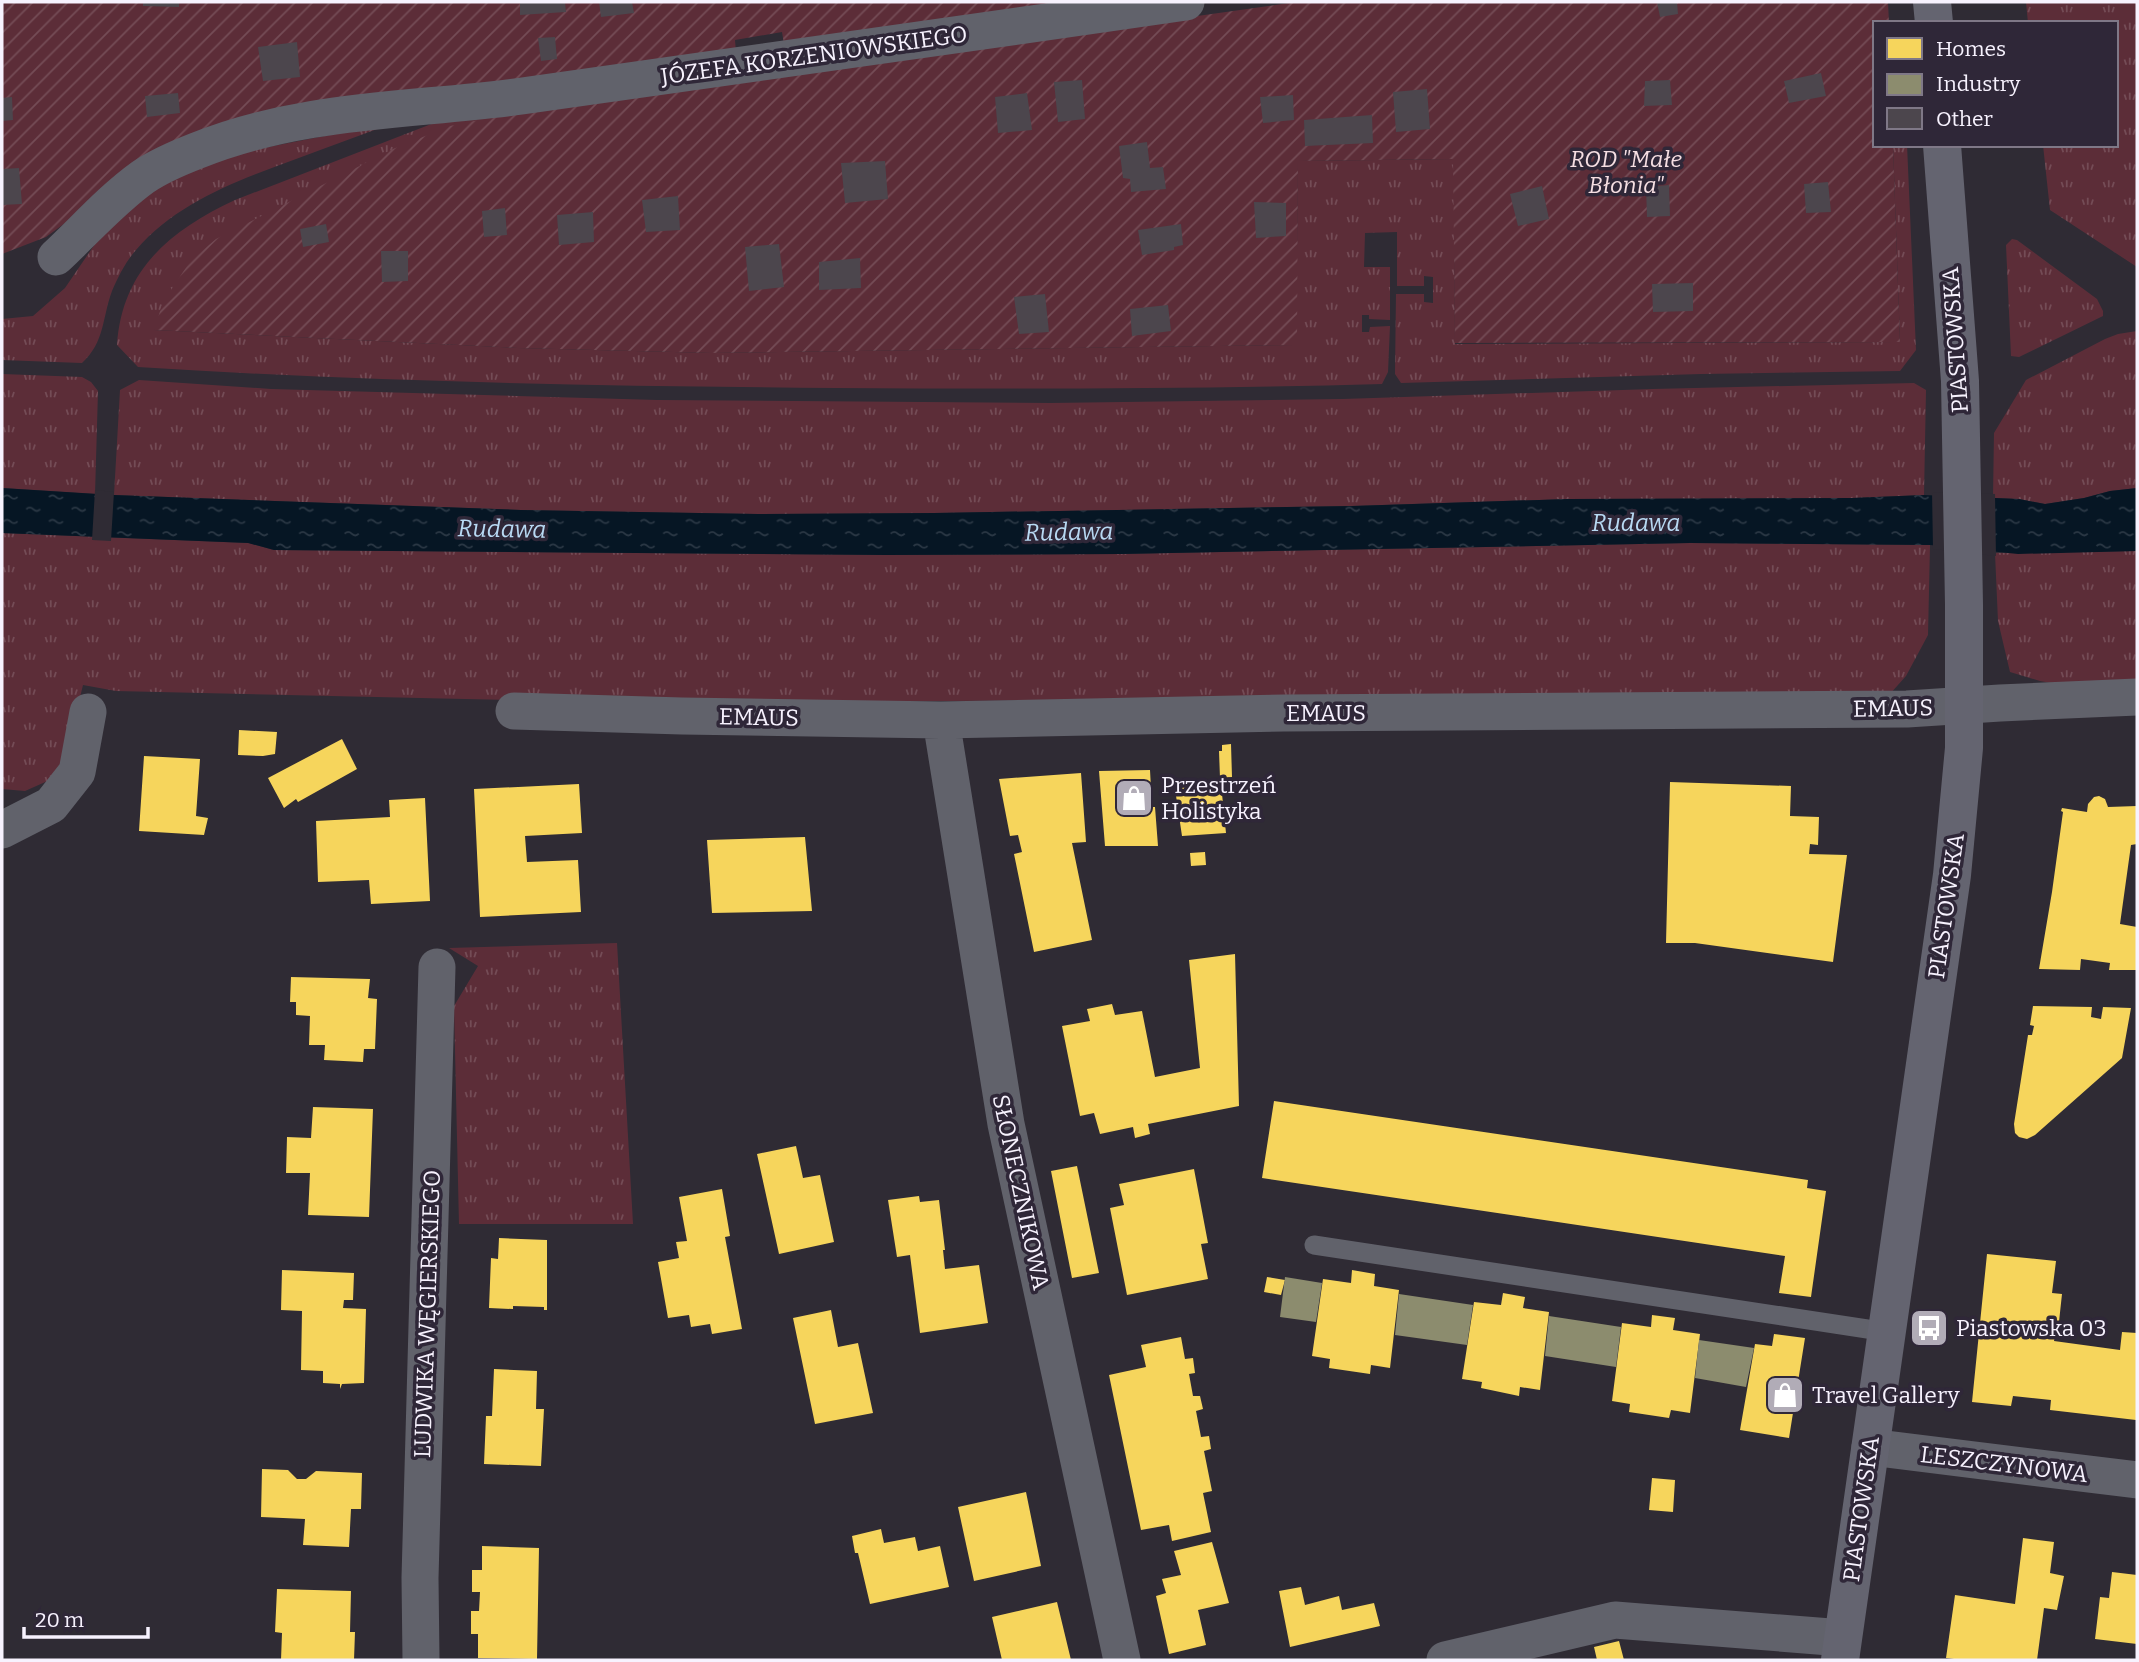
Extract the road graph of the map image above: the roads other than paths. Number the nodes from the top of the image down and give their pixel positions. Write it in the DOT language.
graph roads {
  1 [pos="1186,2"];
  2 [pos="1932,2"];
  3 [pos="1934,21"];
  4 [pos="1942,147"];
  5 [pos="56,257"];
  6 [pos="2137,697"];
  7 [pos="1964,706"];
  8 [pos="88,712"];
  9 [pos="514,712"];
  10 [pos="941,720"];
  11 [pos="2,830"];
  12 [pos="437,968"];
  13 [pos="1314,1245"];
  14 [pos="1887,1332"];
  15 [pos="1870,1447"];
  16 [pos="2137,1480"];
  17 [pos="1842,1649"];
  18 [pos="422,1660"];
  19 [pos="1122,1660"];
  20 [pos="1445,1660"];
  1 -- 5 [label="street, JÓZEFA KORZENIOWSKIEGO"];
  2 -- 3 [label="street"];
  4 -- 7 [label="street, PIASTOWSKA"];
  6 -- 7 [label="street, EMAUS"];
  7 -- 10 [label="street, EMAUS"];
  7 -- 14 [label="street, PIASTOWSKA"];
  8 -- 11 [label="street"];
  9 -- 10 [label="street, EMAUS"];
  10 -- 19 [label="street, SŁONECZNIKOWA"];
  12 -- 18 [label="street, LUDWIKA WĘGIERSKIEGO"];
  13 -- 14 [label="lane"];
  14 -- 15 [label="street, PIASTOWSKA"];
  15 -- 16 [label="street, LESZCZYNOWA"];
  15 -- 17 [label="street, PIASTOWSKA"];
  17 -- 20 [label="street"];
}
